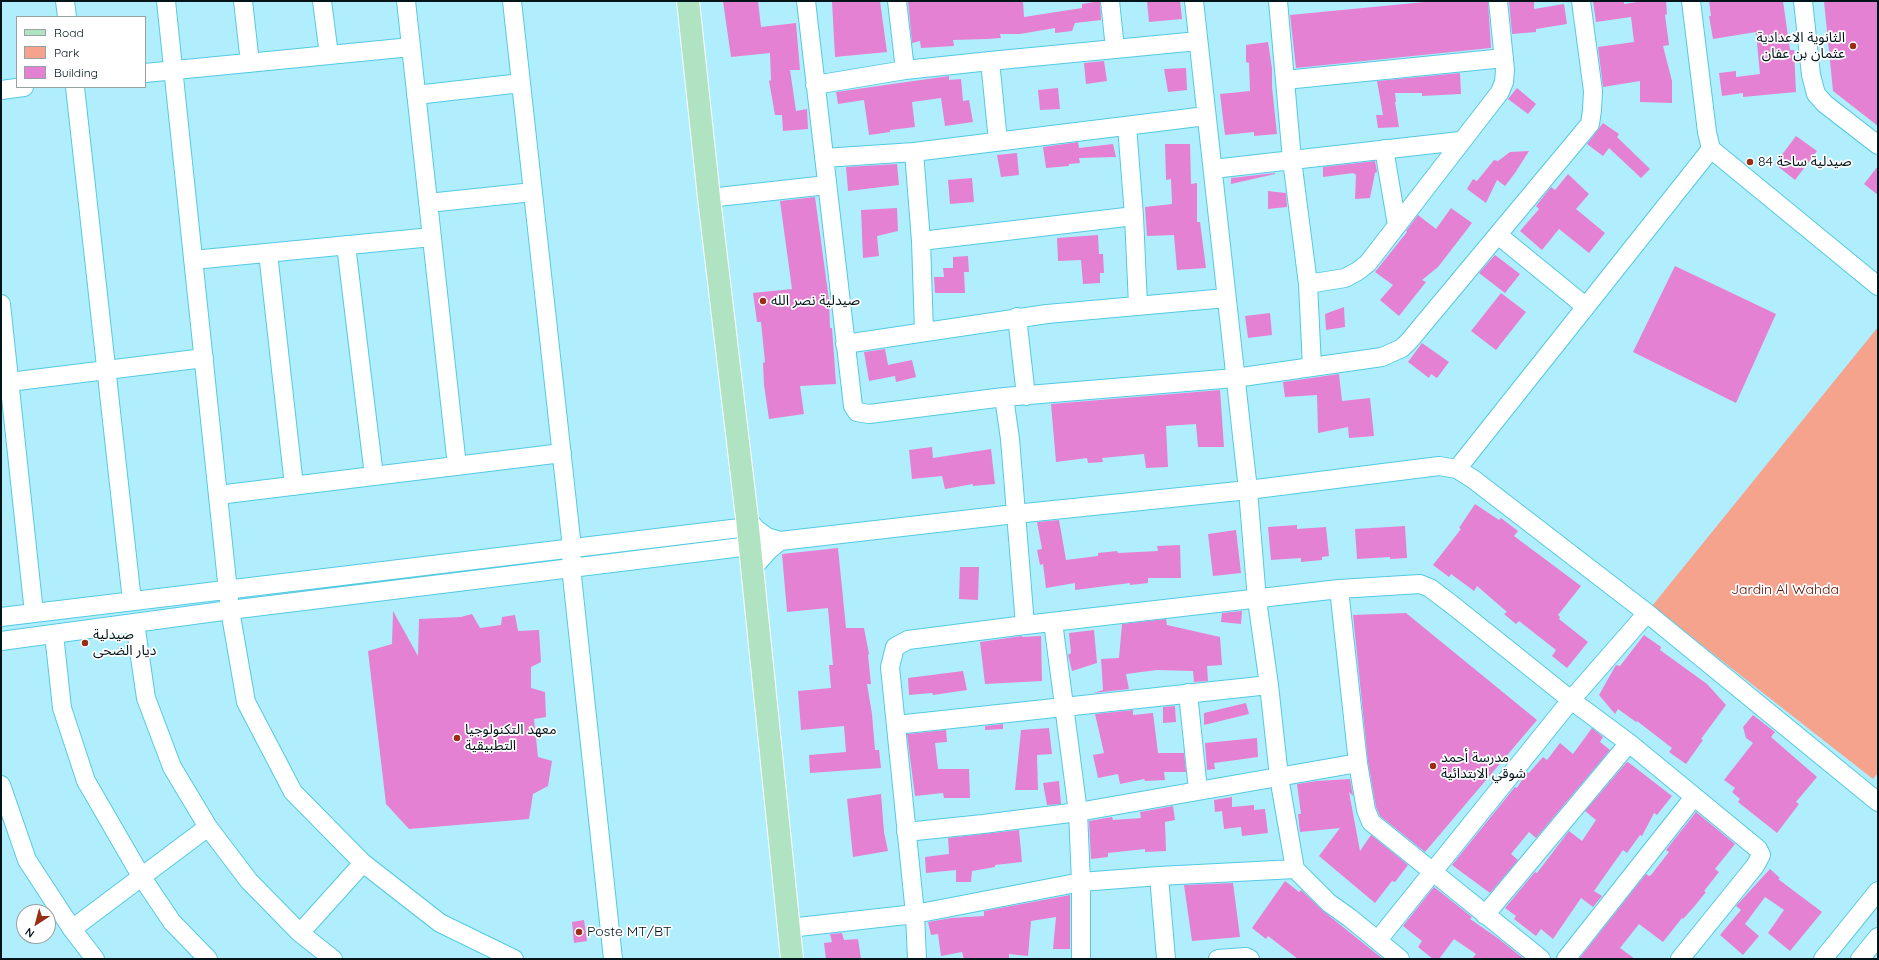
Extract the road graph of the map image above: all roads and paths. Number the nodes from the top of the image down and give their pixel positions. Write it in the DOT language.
graph roads {
  1 [pos="65,1"];
  2 [pos="166,1"];
  3 [pos="243,1"];
  4 [pos="322,1"];
  5 [pos="406,1"];
  6 [pos="512,1"];
  7 [pos="688,1"];
  8 [pos="806,1"];
  9 [pos="897,1"];
  10 [pos="1110,1"];
  11 [pos="1194,1"];
  12 [pos="1278,1"];
  13 [pos="1498,1"];
  14 [pos="1581,1"];
  15 [pos="1691,1"];
  16 [pos="1803,1"];
  17 [pos="66,16"];
  18 [pos="1198,41"];
  19 [pos="411,47"];
  20 [pos="1115,49"];
  21 [pos="329,55"];
  22 [pos="1504,58"];
  23 [pos="990,61"];
  24 [pos="250,63"];
  25 [pos="173,70"];
  26 [pos="905,70"];
  27 [pos="146,73"];
  28 [pos="1285,80"];
  29 [pos="522,84"];
  30 [pos="815,85"];
  31 [pos="16,88"];
  32 [pos="75,88"];
  33 [pos="1,90"];
  34 [pos="416,95"];
  35 [pos="1206,116"];
  36 [pos="1127,126"];
  37 [pos="1460,141"];
  38 [pos="998,142"];
  39 [pos="1878,145"];
  40 [pos="1384,149"];
  41 [pos="1710,149"];
  42 [pos="914,152"];
  43 [pos="824,158"];
  44 [pos="1292,160"];
  45 [pos="1213,169"];
  46 [pos="827,185"];
  47 [pos="533,192"];
  48 [pos="709,198"];
  49 [pos="428,202"];
  50 [pos="1134,216"];
  51 [pos="1397,225"];
  52 [pos="1498,235"];
  53 [pos="432,237"];
  54 [pos="921,241"];
  55 [pos="346,245"];
  56 [pos="268,253"];
  57 [pos="193,260"];
  58 [pos="1308,284"];
  59 [pos="1878,286"];
  60 [pos="1226,298"];
  61 [pos="1,304"];
  62 [pos="1138,305"];
  63 [pos="1585,306"];
  64 [pos="1017,317"];
  65 [pos="924,332"];
  66 [pos="845,344"];
  67 [pos="204,358"];
  68 [pos="1312,367"];
  69 [pos="106,369"];
  70 [pos="1235,378"];
  71 [pos="5,382"];
  72 [pos="1026,396"];
  73 [pos="1004,397"];
  74 [pos="562,453"];
  75 [pos="457,466"];
  76 [pos="1457,469"];
  77 [pos="374,476"];
  78 [pos="294,486"];
  79 [pos="1248,490"];
  80 [pos="218,495"];
  81 [pos="1015,514"];
  82 [pos="748,530"];
  83 [pos="780,541"];
  84 [pos="572,548"];
  85 [pos="571,567"];
  86 [pos="751,570"];
  87 [pos="228,589"];
  88 [pos="1339,589"];
  89 [pos="1257,600"];
  90 [pos="132,601"];
  91 [pos="230,610"];
  92 [pos="34,613"];
  93 [pos="1647,613"];
  94 [pos="1,617"];
  95 [pos="1053,622"];
  96 [pos="135,623"];
  97 [pos="1025,625"];
  98 [pos="54,634"];
  99 [pos="1,641"];
  100 [pos="1269,685"];
  101 [pos="1188,693"];
  102 [pos="1571,700"];
  103 [pos="1065,707"];
  104 [pos="896,725"];
  105 [pos="1629,743"];
  106 [pos="1358,763"];
  107 [pos="1279,777"];
  108 [pos="1,785"];
  109 [pos="1198,790"];
  110 [pos="1694,797"];
  111 [pos="1878,802"];
  112 [pos="1078,812"];
  113 [pos="208,827"];
  114 [pos="906,832"];
  115 [pos="363,863"];
  116 [pos="1295,869"];
  117 [pos="1432,872"];
  118 [pos="141,876"];
  119 [pos="1159,876"];
  120 [pos="1081,882"];
  121 [pos="1878,891"];
  122 [pos="915,914"];
  123 [pos="1485,914"];
  124 [pos="789,928"];
  125 [pos="72,929"];
  126 [pos="300,933"];
  127 [pos="1878,937"];
  128 [pos="1378,940"];
  129 [pos="95,959"];
  130 [pos="208,959"];
  131 [pos="334,959"];
  132 [pos="514,959"];
  133 [pos="613,959"];
  134 [pos="792,959"];
  135 [pos="917,959"];
  136 [pos="1081,959"];
  137 [pos="1166,959"];
  138 [pos="1218,959"];
  139 [pos="1250,959"];
  140 [pos="1400,959"];
  141 [pos="1541,959"];
  142 [pos="1566,959"];
  143 [pos="1680,959"];
  144 [pos="1823,959"];
  145 [pos="1860,959"];
  1 -- 17 [label="street"];
  2 -- 25 [label="street"];
  3 -- 24 [label="street"];
  4 -- 21 [label="street"];
  5 -- 19 [label="street"];
  6 -- 29 [label="street"];
  7 -- 48 [label="main road"];
  8 -- 30 [label="street"];
  9 -- 26 [label="street"];
  10 -- 20 [label="street"];
  11 -- 18 [label="street"];
  12 -- 28 [label="street"];
  13 -- 22 [label="street"];
  14 -- 52 [label="street"];
  15 -- 41 [label="street"];
  16 -- 39 [label="street"];
  18 -- 20 [label="street"];
  18 -- 35 [label="street"];
  19 -- 21 [label="street"];
  19 -- 34 [label="street"];
  20 -- 23 [label="street"];
  21 -- 24 [label="street"];
  22 -- 28 [label="street"];
  22 -- 37 [label="street"];
  23 -- 26 [label="street"];
  23 -- 38 [label="street"];
  24 -- 25 [label="street"];
  25 -- 27 [label="street"];
  25 -- 57 [label="street"];
  26 -- 30 [label="street"];
  28 -- 44 [label="street"];
  29 -- 34 [label="street"];
  29 -- 47 [label="street"];
  30 -- 43 [label="street"];
  31 -- 33 [label="street"];
  32 -- 69 [label="street"];
  34 -- 49 [label="street"];
  35 -- 36 [label="street"];
  35 -- 45 [label="street"];
  36 -- 38 [label="street"];
  36 -- 50 [label="street"];
  37 -- 40 [label="street"];
  37 -- 51 [label="street"];
  38 -- 42 [label="street"];
  40 -- 44 [label="street"];
  40 -- 51 [label="street"];
  41 -- 59 [label="street"];
  41 -- 63 [label="street"];
  42 -- 43 [label="street"];
  42 -- 54 [label="street"];
  43 -- 46 [label="street"];
  44 -- 45 [label="street"];
  44 -- 58 [label="street"];
  45 -- 60 [label="street"];
  46 -- 48 [label="street"];
  46 -- 66 [label="street"];
  47 -- 49 [label="street"];
  47 -- 74 [label="street"];
  48 -- 82 [label="main road"];
  49 -- 53 [label="street"];
  50 -- 54 [label="street"];
  50 -- 62 [label="street"];
  51 -- 58 [label="street"];
  52 -- 63 [label="street"];
  52 -- 68 [label="street"];
  53 -- 55 [label="street"];
  53 -- 75 [label="street"];
  54 -- 65 [label="street"];
  55 -- 56 [label="street"];
  55 -- 77 [label="street"];
  56 -- 57 [label="street"];
  56 -- 78 [label="street"];
  57 -- 67 [label="street"];
  58 -- 68 [label="street"];
  60 -- 62 [label="street"];
  60 -- 70 [label="street"];
  61 -- 71 [label="street"];
  62 -- 64 [label="street"];
  63 -- 76 [label="street"];
  64 -- 65 [label="street"];
  64 -- 72 [label="street"];
  65 -- 66 [label="street"];
  66 -- 73 [label="street"];
  67 -- 69 [label="street"];
  67 -- 80 [label="street"];
  68 -- 70 [label="street"];
  69 -- 71 [label="street"];
  69 -- 90 [label="street"];
  70 -- 72 [label="street"];
  70 -- 79 [label="street"];
  71 -- 92 [label="street"];
  72 -- 73 [label="street"];
  73 -- 81 [label="street"];
  74 -- 75 [label="street"];
  74 -- 84 [label="street"];
  75 -- 77 [label="street"];
  76 -- 79 [label="street"];
  76 -- 93 [label="street"];
  77 -- 78 [label="street"];
  78 -- 80 [label="street"];
  79 -- 81 [label="street"];
  79 -- 89 [label="street"];
  80 -- 87 [label="street"];
  81 -- 83 [label="street"];
  81 -- 97 [label="street"];
  82 -- 83 [label="street"];
  82 -- 84 [label="street"];
  82 -- 85 [label="street"];
  82 -- 86 [label="main road"];
  83 -- 86 [label="street"];
  84 -- 85 [label="street"];
  84 -- 87 [label="street"];
  85 -- 91 [label="street"];
  85 -- 133 [label="street"];
  86 -- 124 [label="main road"];
  87 -- 90 [label="street"];
  87 -- 91 [label="street"];
  88 -- 89 [label="street"];
  88 -- 102 [label="street"];
  88 -- 106 [label="street"];
  89 -- 95 [label="street"];
  89 -- 100 [label="street"];
  90 -- 92 [label="street"];
  91 -- 96 [label="street"];
  91 -- 115 [label="street"];
  92 -- 94 [label="street"];
  93 -- 102 [label="street"];
  93 -- 111 [label="street"];
  95 -- 97 [label="street"];
  95 -- 103 [label="street"];
  96 -- 98 [label="street"];
  96 -- 113 [label="street"];
  97 -- 104 [label="street"];
  98 -- 99 [label="street"];
  98 -- 118 [label="street"];
  100 -- 101 [label="street"];
  100 -- 107 [label="street"];
  101 -- 103 [label="street"];
  101 -- 109 [label="street"];
  102 -- 105 [label="street"];
  102 -- 117 [label="street"];
  103 -- 104 [label="street"];
  103 -- 112 [label="street"];
  104 -- 114 [label="street"];
  105 -- 110 [label="street"];
  105 -- 123 [label="street"];
  106 -- 107 [label="street"];
  106 -- 117 [label="street"];
  107 -- 109 [label="street"];
  107 -- 116 [label="street"];
  108 -- 125 [label="street"];
  109 -- 112 [label="street"];
  110 -- 142 [label="street"];
  110 -- 143 [label="street"];
  112 -- 114 [label="street"];
  112 -- 120 [label="street"];
  113 -- 118 [label="street"];
  113 -- 126 [label="street"];
  114 -- 122 [label="street"];
  115 -- 126 [label="street"];
  115 -- 132 [label="street"];
  116 -- 119 [label="street"];
  116 -- 128 [label="street"];
  117 -- 123 [label="street"];
  117 -- 128 [label="street"];
  118 -- 125 [label="street"];
  118 -- 130 [label="street"];
  119 -- 120 [label="street"];
  119 -- 137 [label="street"];
  120 -- 122 [label="street"];
  120 -- 136 [label="street"];
  121 -- 144 [label="street"];
  122 -- 124 [label="street"];
  122 -- 135 [label="street"];
  123 -- 141 [label="street"];
  124 -- 134 [label="main road"];
  125 -- 129 [label="street"];
  126 -- 131 [label="street"];
  127 -- 145 [label="street"];
  128 -- 140 [label="street"];
  138 -- 139 [label="street"];
}
